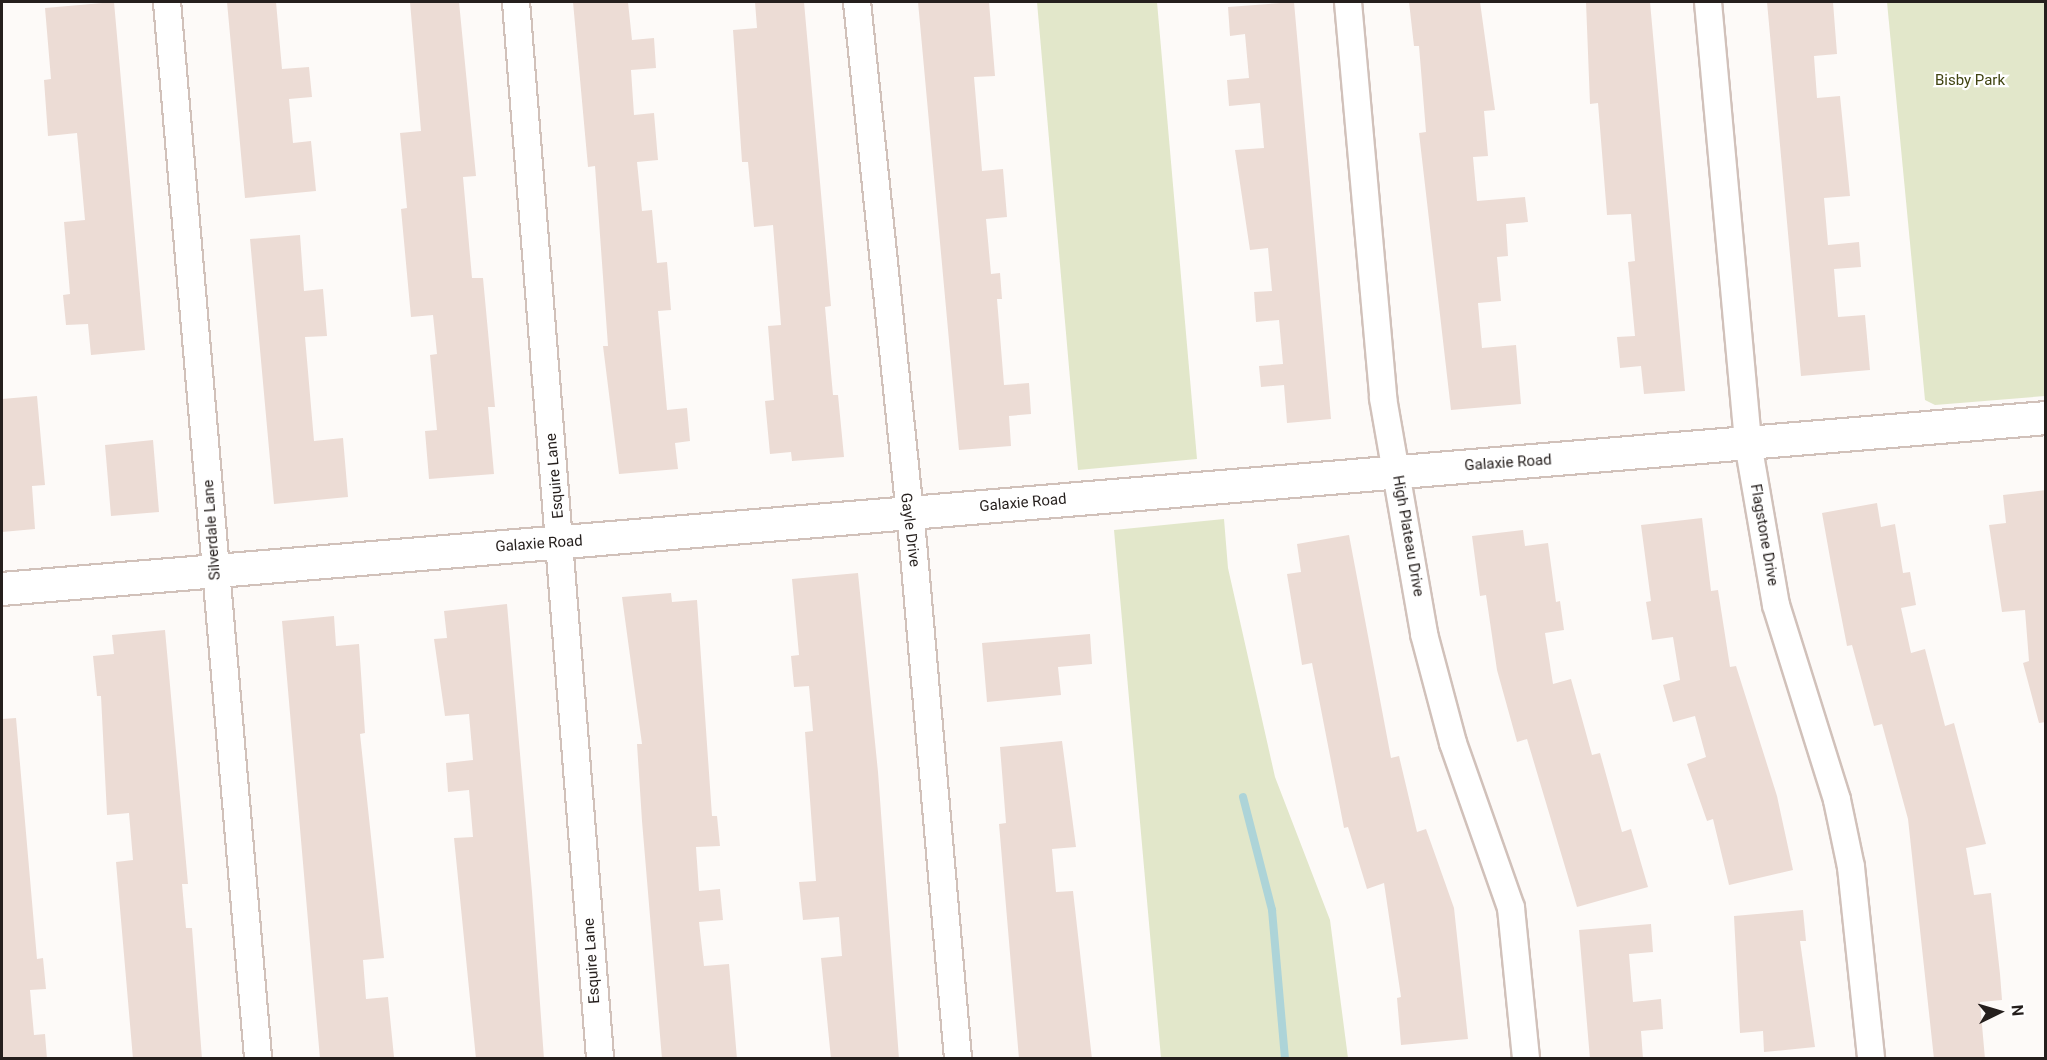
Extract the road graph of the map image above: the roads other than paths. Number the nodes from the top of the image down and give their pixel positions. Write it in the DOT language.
graph roads {
  1 [pos="167,2"];
  2 [pos="516,2"];
  3 [pos="856,2"];
  4 [pos="1348,2"];
  5 [pos="1708,2"];
  6 [pos="2046,418"];
  7 [pos="1748,443"];
  8 [pos="1398,472"];
  9 [pos="908,514"];
  10 [pos="560,542"];
  11 [pos="215,570"];
  12 [pos="2,588"];
  13 [pos="258,1059"];
  14 [pos="600,1059"];
  15 [pos="958,1059"];
  16 [pos="1526,1059"];
  17 [pos="1871,1059"];
  1 -- 11 [label="street, Silverdale Lane"];
  2 -- 10 [label="street, Esquire Lane"];
  3 -- 9 [label="street, Gayle Drive"];
  4 -- 8 [label="street, High Plateau Drive"];
  5 -- 7 [label="street, Flagstone Drive"];
  6 -- 7 [label="street, Galaxie Road"];
  7 -- 8 [label="street, Galaxie Road"];
  7 -- 17 [label="street, Flagstone Drive"];
  8 -- 9 [label="street, Galaxie Road"];
  8 -- 16 [label="street, High Plateau Drive"];
  9 -- 10 [label="street, Galaxie Road"];
  9 -- 15 [label="street, Gayle Drive"];
  10 -- 11 [label="street, Galaxie Road"];
  10 -- 14 [label="street, Esquire Lane"];
  11 -- 12 [label="street, Galaxie Road"];
  11 -- 13 [label="street, Silverdale Lane"];
}
